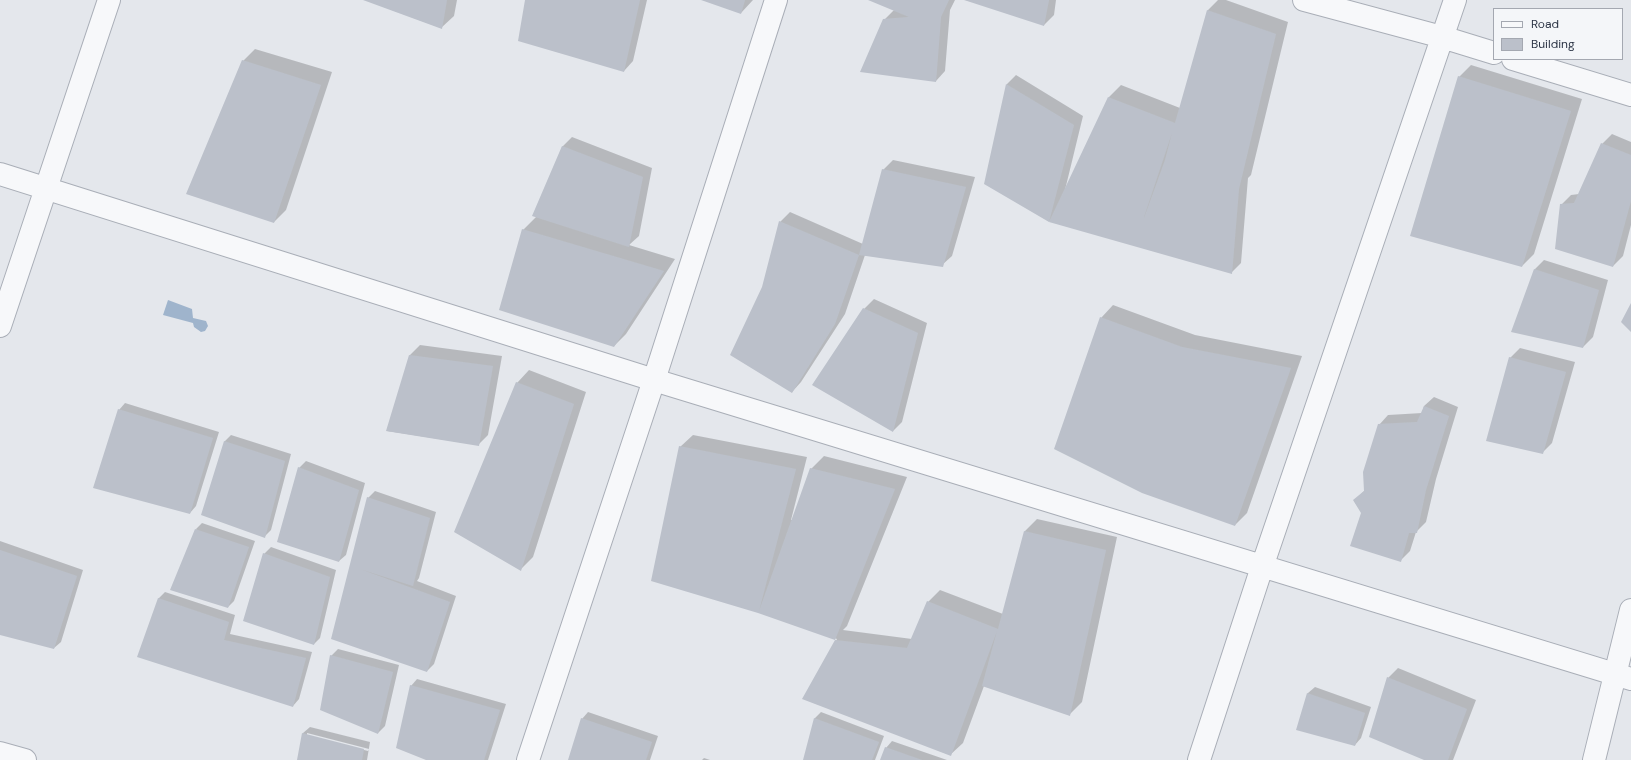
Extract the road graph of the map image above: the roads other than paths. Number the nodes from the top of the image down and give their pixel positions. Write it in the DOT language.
graph roads {
  1 [pos="109,0"];
  2 [pos="776,0"];
  3 [pos="1304,0"];
  4 [pos="1455,0"];
  5 [pos="1442,37"];
  6 [pos="1493,53"];
  7 [pos="1516,60"];
  8 [pos="1631,95"];
  9 [pos="0,174"];
  10 [pos="47,188"];
  11 [pos="0,326"];
  12 [pos="654,380"];
  13 [pos="1262,567"];
  14 [pos="1631,610"];
  15 [pos="1624,677"];
  16 [pos="0,753"];
  17 [pos="25,760"];
  18 [pos="528,760"];
  19 [pos="1199,760"];
  20 [pos="1594,760"];
  1 -- 10 [label="street"];
  2 -- 12 [label="street"];
  3 -- 5 [label="street"];
  4 -- 5 [label="street"];
  5 -- 6 [label="street"];
  5 -- 13 [label="street"];
  7 -- 8 [label="street"];
  9 -- 10 [label="street"];
  10 -- 11 [label="street"];
  10 -- 12 [label="street"];
  12 -- 13 [label="street"];
  12 -- 18 [label="street"];
  13 -- 15 [label="street"];
  13 -- 19 [label="street"];
  14 -- 15 [label="street"];
  15 -- 20 [label="street"];
  16 -- 17 [label="street"];
}
